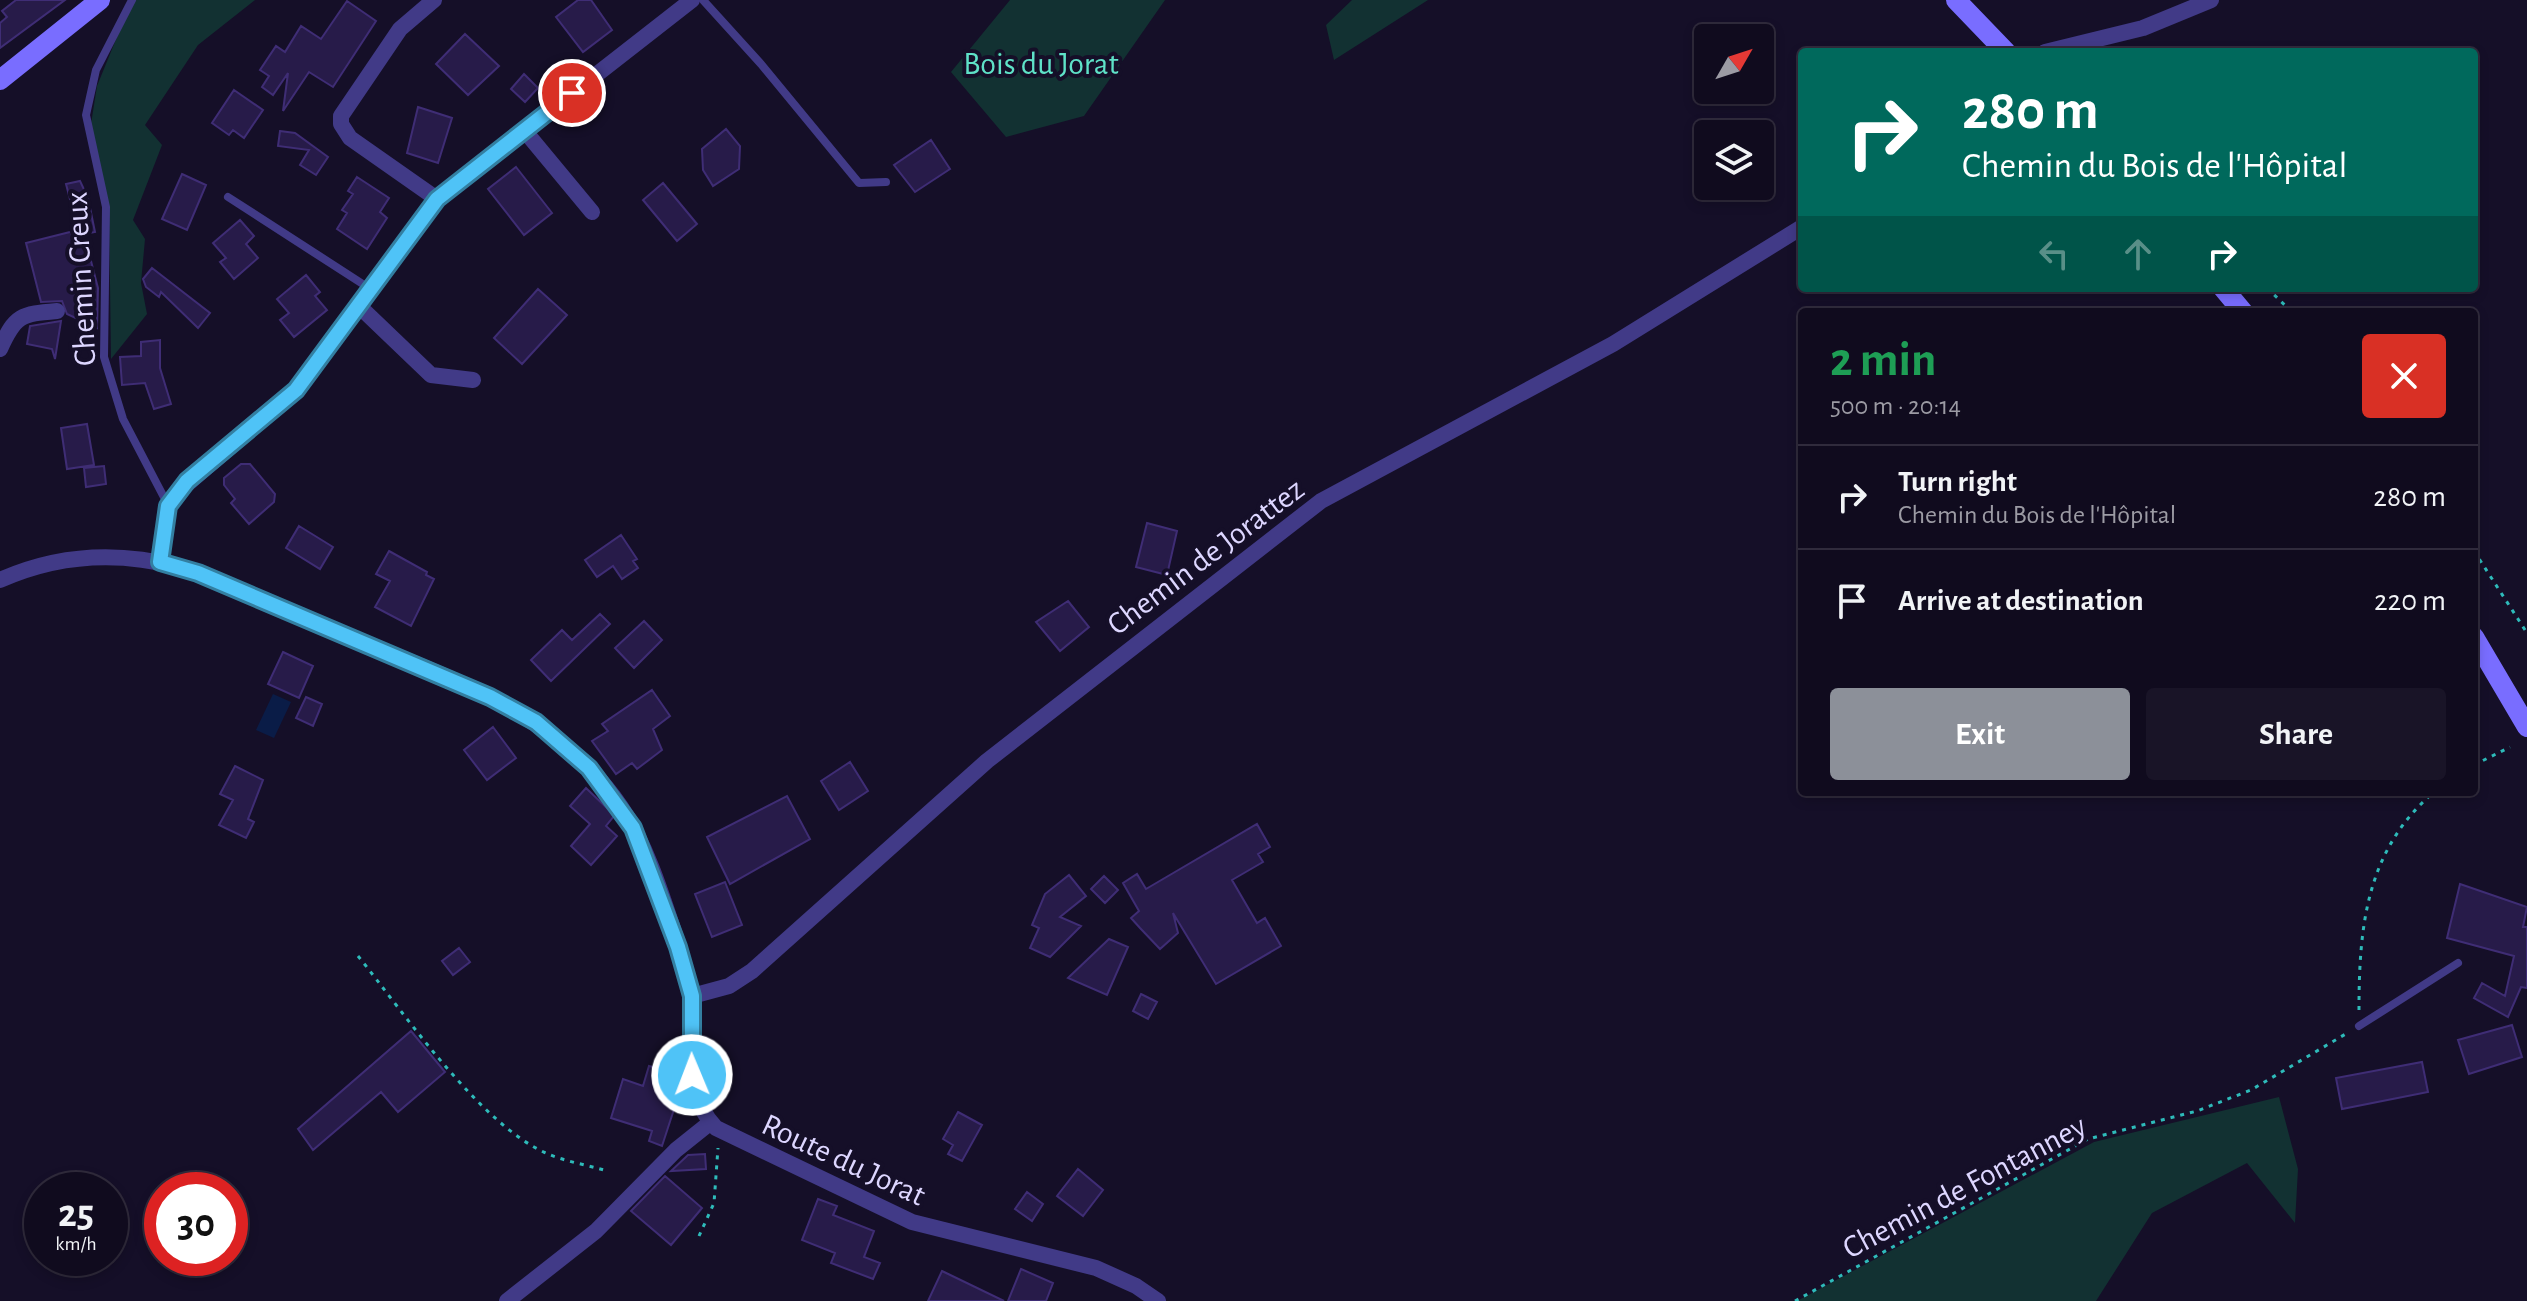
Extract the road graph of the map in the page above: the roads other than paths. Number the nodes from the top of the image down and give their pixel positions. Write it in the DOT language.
graph roads {
  1 [pos="100,0"];
  2 [pos="132,0"];
  3 [pos="434,0"];
  4 [pos="692,0"];
  5 [pos="703,0"];
  6 [pos="1956,0"];
  7 [pos="2211,0"];
  8 [pos="2002,48"];
  9 [pos="2061,48"];
  10 [pos="0,80"];
  11 [pos="524,130"];
  12 [pos="886,182"];
  13 [pos="228,197"];
  14 [pos="437,199"];
  15 [pos="592,212"];
  16 [pos="1798,229"];
  17 [pos="372,291"];
  18 [pos="2226,292"];
  19 [pos="360,307"];
  20 [pos="2240,308"];
  21 [pos="57,311"];
  22 [pos="0,349"];
  23 [pos="473,380"];
  24 [pos="168,506"];
  25 [pos="160,562"];
  26 [pos="0,580"];
  27 [pos="2478,644"];
  28 [pos="2527,727"];
  29 [pos="2458,963"];
  30 [pos="692,996"];
  31 [pos="2359,1026"];
  32 [pos="718,1128"];
  33 [pos="507,1301"];
  34 [pos="1158,1301"];
  1 -- 10 [label="main road"];
  2 -- 24 [label="lane, Chemin Creux"];
  3 -- 14 [label="street"];
  4 -- 11 [label="street"];
  5 -- 12 [label="lane"];
  6 -- 8 [label="main road"];
  7 -- 9 [label="street"];
  11 -- 14 [label="street"];
  11 -- 15 [label="street"];
  13 -- 17 [label="lane"];
  14 -- 17 [label="street"];
  16 -- 30 [label="street, Chemin de Jorattez"];
  17 -- 19 [label="street"];
  18 -- 20 [label="main road"];
  19 -- 23 [label="street"];
  19 -- 24 [label="street"];
  21 -- 22 [label="street"];
  24 -- 25 [label="street"];
  25 -- 26 [label="street, Route du Jorat"];
  25 -- 30 [label="street, Route du Jorat"];
  27 -- 28 [label="main road"];
  29 -- 31 [label="lane"];
  30 -- 32 [label="street, Route du Jorat"];
  32 -- 33 [label="street"];
  32 -- 34 [label="street, Route du Jorat"];
}
